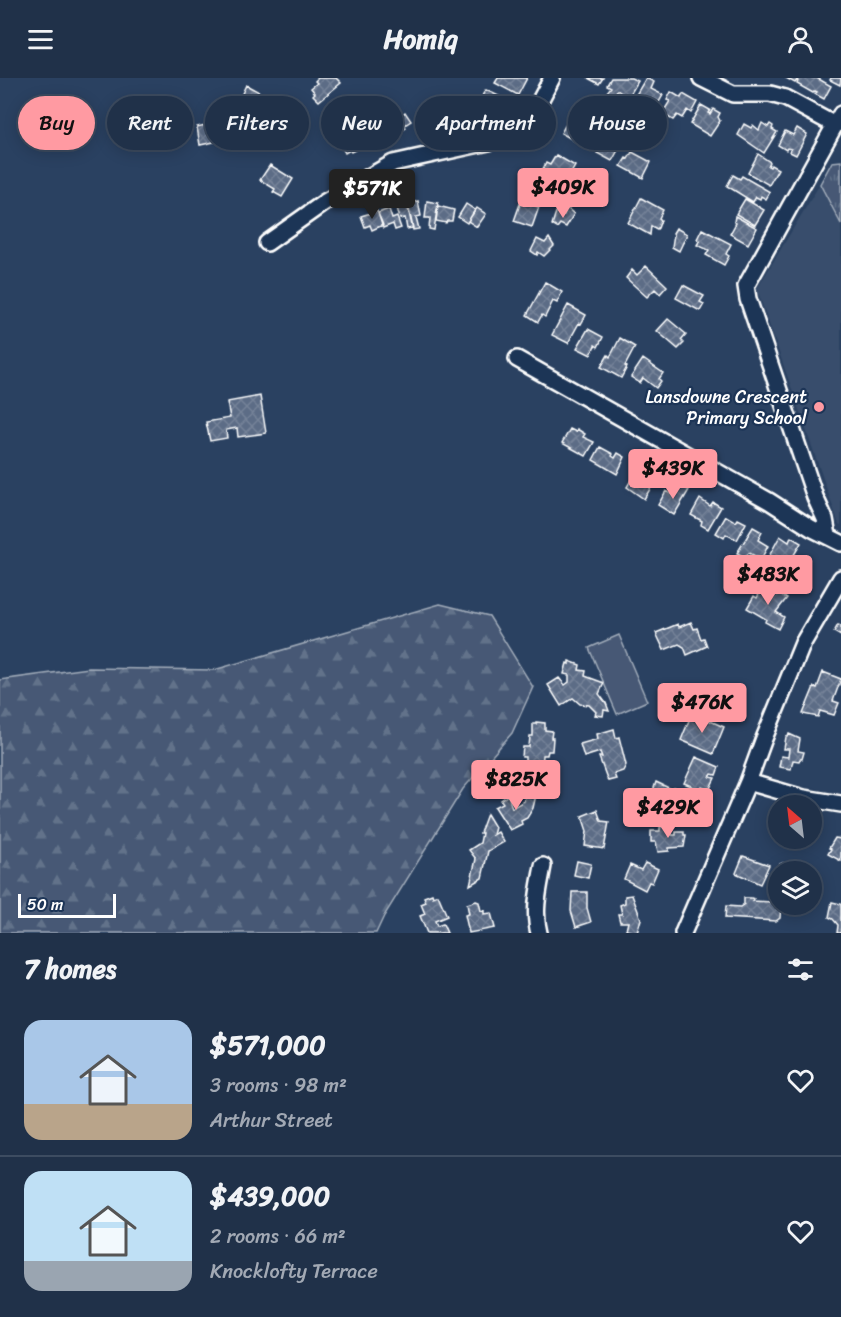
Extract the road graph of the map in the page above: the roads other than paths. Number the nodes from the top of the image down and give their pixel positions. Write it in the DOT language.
graph roads {
  1 [pos="552,78"];
  2 [pos="701,78"];
  3 [pos="838,119"];
  4 [pos="267,243"];
  5 [pos="517,359"];
  6 [pos="835,539"];
  7 [pos="841,578"];
  8 [pos="748,782"];
  9 [pos="841,804"];
  10 [pos="543,866"];
  11 [pos="539,933"];
  12 [pos="683,933"];
  1 -- 4 [label="street"];
  2 -- 3 [label="street"];
  3 -- 6 [label="street"];
  5 -- 6 [label="street"];
  7 -- 8 [label="street"];
  8 -- 9 [label="street"];
  8 -- 12 [label="street"];
  10 -- 11 [label="street"];
}
